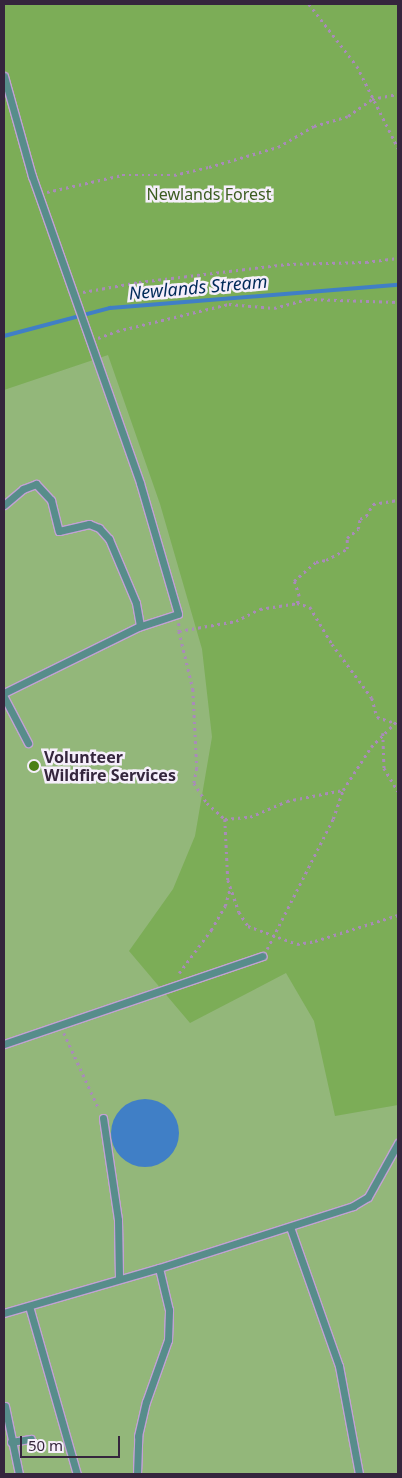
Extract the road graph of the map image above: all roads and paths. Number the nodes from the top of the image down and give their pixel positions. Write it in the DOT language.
graph roads {
  1 [pos="309,4"];
  2 [pos="4,76"];
  3 [pos="398,94"];
  4 [pos="372,99"];
  5 [pos="398,148"];
  6 [pos="39,194"];
  7 [pos="398,258"];
  8 [pos="74,294"];
  9 [pos="398,302"];
  10 [pos="90,342"];
  11 [pos="398,500"];
  12 [pos="4,505"];
  13 [pos="297,603"];
  14 [pos="178,614"];
  15 [pos="140,626"];
  16 [pos="179,631"];
  17 [pos="4,693"];
  18 [pos="4,697"];
  19 [pos="398,720"];
  20 [pos="395,723"];
  21 [pos="383,732"];
  22 [pos="28,742"];
  23 [pos="343,790"];
  24 [pos="398,790"];
  25 [pos="225,819"];
  26 [pos="230,888"];
  27 [pos="398,915"];
  28 [pos="274,938"];
  29 [pos="262,956"];
  30 [pos="166,990"];
  31 [pos="61,1026"];
  32 [pos="4,1044"];
  33 [pos="103,1118"];
  34 [pos="398,1143"];
  35 [pos="290,1227"];
  36 [pos="158,1268"];
  37 [pos="119,1279"];
  38 [pos="29,1306"];
  39 [pos="4,1313"];
  40 [pos="5,1406"];
  41 [pos="31,1439"];
  42 [pos="11,1442"];
  43 [pos="19,1474"];
  44 [pos="77,1474"];
  45 [pos="137,1474"];
  46 [pos="360,1474"];
  1 -- 4 [label="path"];
  2 -- 6 [label="lane"];
  3 -- 4 [label="path"];
  4 -- 5 [label="path"];
  4 -- 6 [label="path"];
  6 -- 8 [label="lane"];
  7 -- 8 [label="path"];
  8 -- 10 [label="lane"];
  9 -- 10 [label="path"];
  10 -- 14 [label="lane"];
  11 -- 13 [label="path"];
  12 -- 15 [label="lane"];
  13 -- 16 [label="path"];
  13 -- 20 [label="path"];
  14 -- 15 [label="lane"];
  14 -- 16 [label="path"];
  15 -- 17 [label="lane"];
  16 -- 25 [label="path"];
  18 -- 22 [label="lane"];
  19 -- 20 [label="path"];
  20 -- 21 [label="path"];
  21 -- 23 [label="path"];
  21 -- 24 [label="path"];
  23 -- 25 [label="path"];
  23 -- 28 [label="path"];
  25 -- 26 [label="path"];
  26 -- 28 [label="path"];
  26 -- 30 [label="path"];
  27 -- 28 [label="path"];
  28 -- 29 [label="path"];
  29 -- 30 [label="lane"];
  30 -- 31 [label="lane"];
  31 -- 32 [label="lane"];
  31 -- 33 [label="path"];
  33 -- 37 [label="lane"];
  34 -- 35 [label="lane"];
  35 -- 36 [label="lane"];
  35 -- 46 [label="lane"];
  36 -- 37 [label="lane"];
  36 -- 45 [label="lane"];
  37 -- 38 [label="lane"];
  38 -- 39 [label="lane"];
  38 -- 44 [label="lane"];
  40 -- 42 [label="lane"];
  41 -- 42 [label="lane"];
  42 -- 43 [label="lane"];
}
